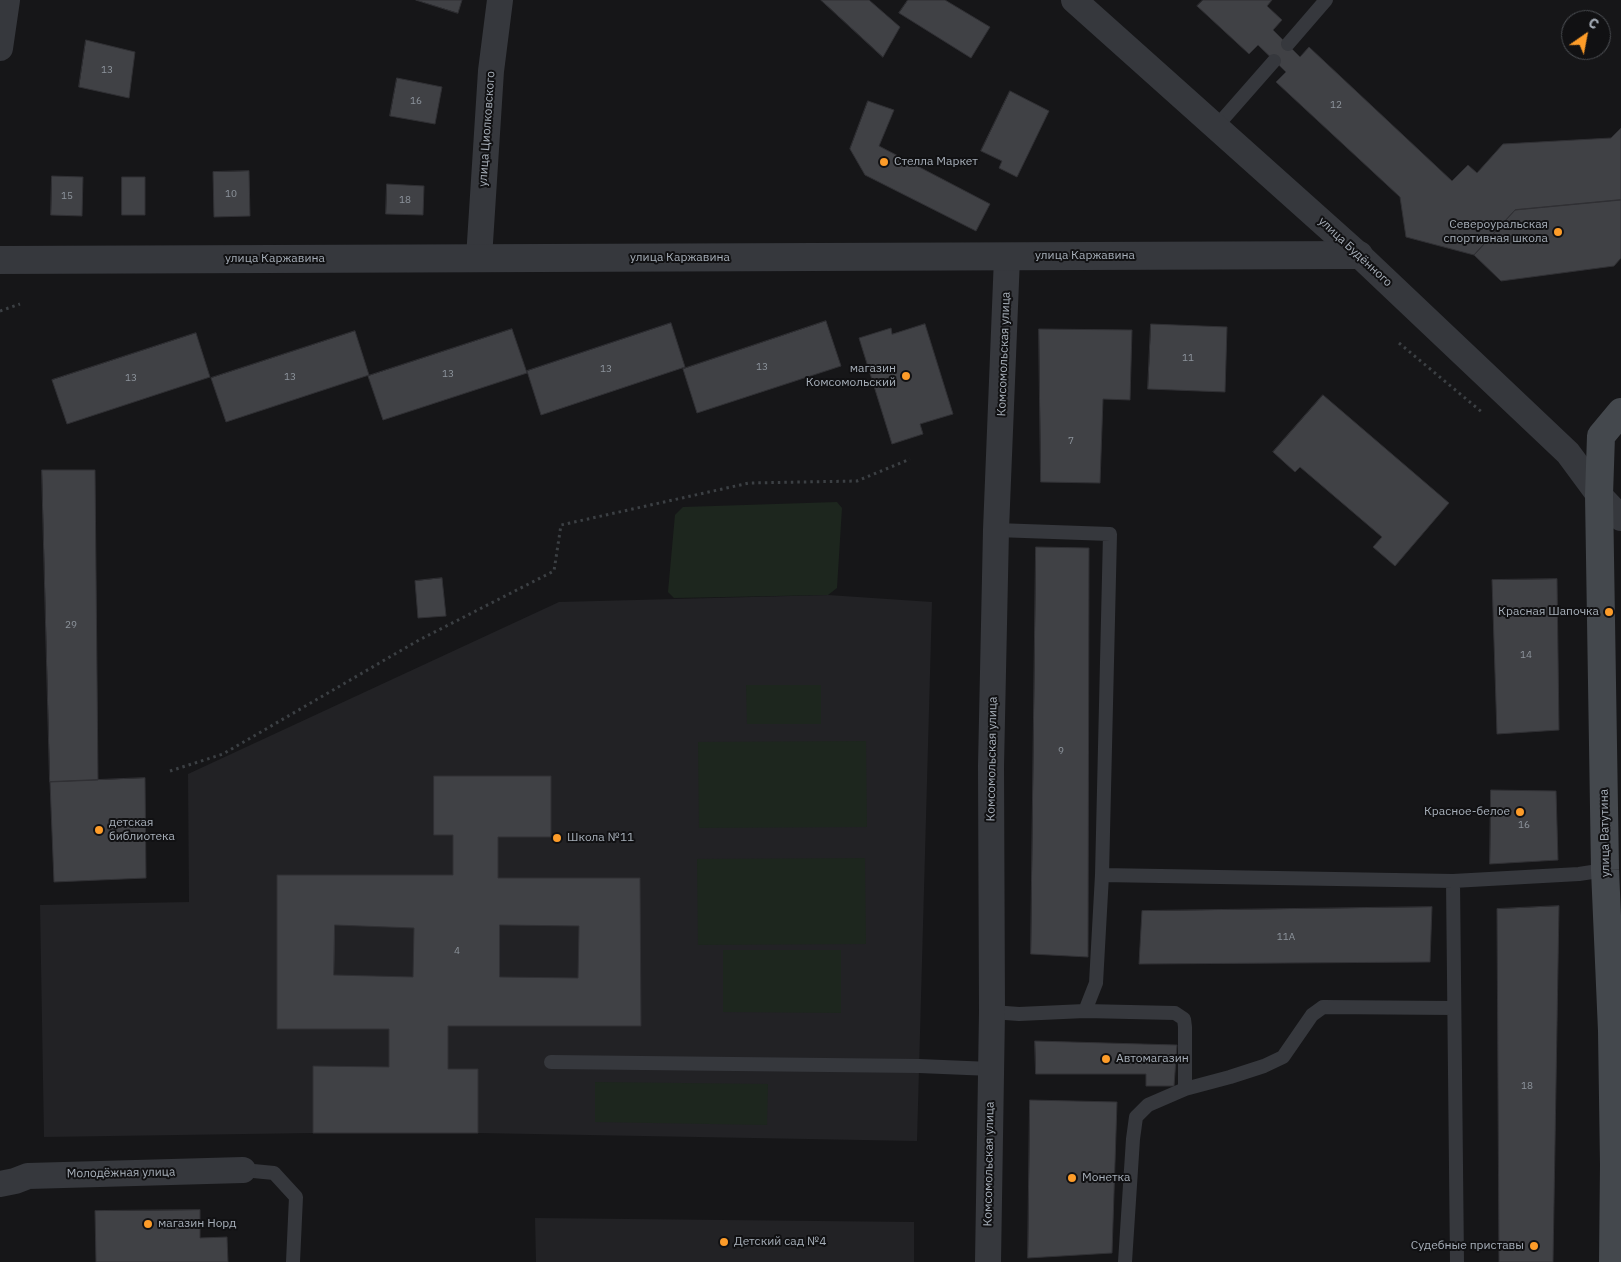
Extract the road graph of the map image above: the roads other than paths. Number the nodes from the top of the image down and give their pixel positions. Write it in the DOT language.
graph roads {
  1 [pos="7,0"];
  2 [pos="500,0"];
  3 [pos="1074,0"];
  4 [pos="1326,0"];
  5 [pos="1288,44"];
  6 [pos="0,48"];
  7 [pos="1274,61"];
  8 [pos="1216,127"];
  9 [pos="1359,255"];
  10 [pos="1007,257"];
  11 [pos="479,258"];
  12 [pos="0,260"];
  13 [pos="1621,412"];
  14 [pos="1599,495"];
  15 [pos="1621,518"];
  16 [pos="996,530"];
  17 [pos="1605,870"];
  18 [pos="1102,875"];
  19 [pos="1453,881"];
  20 [pos="1454,1008"];
  21 [pos="1085,1011"];
  22 [pos="992,1012"];
  23 [pos="551,1062"];
  24 [pos="991,1069"];
  25 [pos="1185,1089"];
  26 [pos="243,1170"];
  27 [pos="0,1184"];
  28 [pos="293,1262"];
  29 [pos="988,1262"];
  30 [pos="1125,1262"];
  31 [pos="1456,1262"];
  32 [pos="1613,1262"];
  1 -- 6 [label="street"];
  2 -- 11 [label="street, улица Циолковского"];
  3 -- 8 [label="street, улица Будённого"];
  4 -- 5 [label="lane"];
  7 -- 8 [label="lane"];
  8 -- 9 [label="street, улица Будённого"];
  9 -- 10 [label="street, улица Каржавина"];
  9 -- 14 [label="street, улица Будённого"];
  10 -- 11 [label="street, улица Каржавина"];
  10 -- 16 [label="street, Комсомольская улица"];
  11 -- 12 [label="street, улица Каржавина"];
  13 -- 14 [label="main road, улица Ватутина"];
  14 -- 15 [label="street, улица Будённого"];
  14 -- 17 [label="main road, улица Ватутина"];
  16 -- 18 [label="lane"];
  16 -- 22 [label="street, Комсомольская улица"];
  17 -- 19 [label="lane"];
  17 -- 32 [label="main road, улица Ватутина"];
  18 -- 19 [label="lane"];
  18 -- 21 [label="lane"];
  19 -- 20 [label="lane"];
  20 -- 25 [label="lane"];
  20 -- 31 [label="lane"];
  21 -- 22 [label="lane"];
  21 -- 25 [label="lane"];
  22 -- 24 [label="street, Комсомольская улица"];
  23 -- 24 [label="lane"];
  24 -- 29 [label="street, Комсомольская улица"];
  25 -- 30 [label="lane"];
  26 -- 27 [label="street, Молодёжная улица"];
  26 -- 28 [label="lane"];
}
